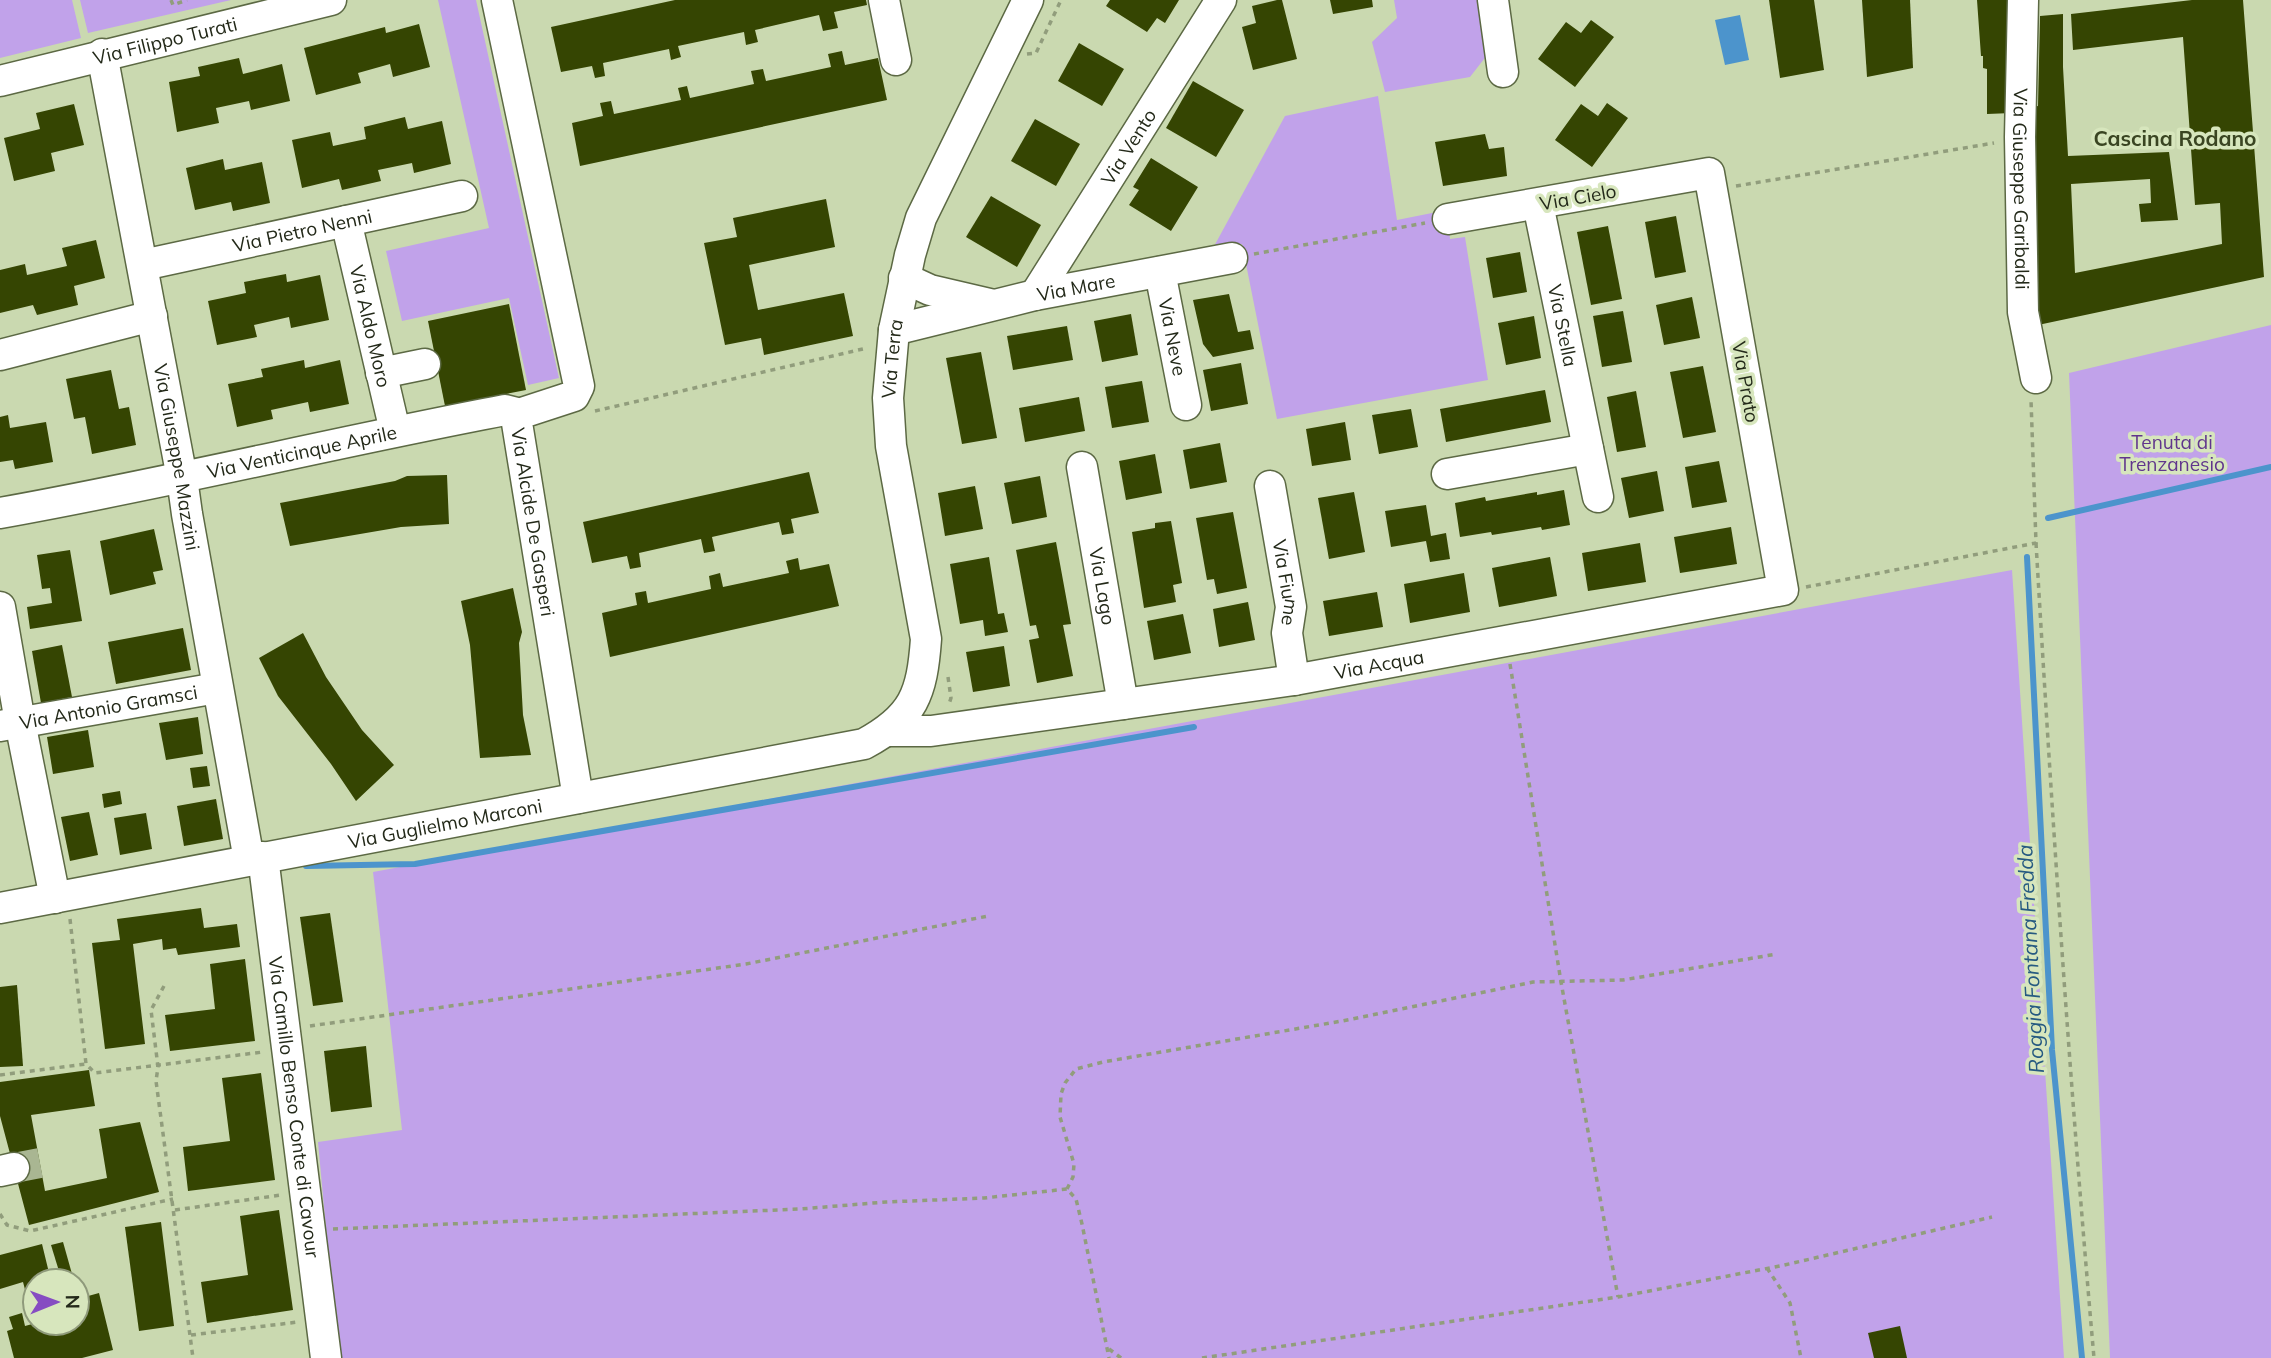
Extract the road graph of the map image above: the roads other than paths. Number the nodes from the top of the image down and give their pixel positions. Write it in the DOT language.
graph roads {
  1 [pos="331,0"];
  2 [pos="497,0"];
  3 [pos="884,0"];
  4 [pos="1028,0"];
  5 [pos="1221,0"];
  6 [pos="1493,0"];
  7 [pos="2023,0"];
  8 [pos="274,7"];
  9 [pos="102,54"];
  10 [pos="896,61"];
  11 [pos="1503,72"];
  12 [pos="0,81"];
  13 [pos="1710,182"];
  14 [pos="462,196"];
  15 [pos="1538,204"];
  16 [pos="1448,219"];
  17 [pos="346,221"];
  18 [pos="1232,258"];
  19 [pos="143,265"];
  20 [pos="1160,272"];
  21 [pos="904,278"];
  22 [pos="1035,295"];
  23 [pos="994,305"];
  24 [pos="152,316"];
  25 [pos="894,340"];
  26 [pos="0,355"];
  27 [pos="425,363"];
  28 [pos="381,373"];
  29 [pos="2036,378"];
  30 [pos="1186,405"];
  31 [pos="521,414"];
  32 [pos="395,431"];
  33 [pos="1588,449"];
  34 [pos="1082,467"];
  35 [pos="1447,474"];
  36 [pos="182,478"];
  37 [pos="1270,486"];
  38 [pos="1598,497"];
  39 [pos="0,513"];
  40 [pos="1783,590"];
  41 [pos="0,607"];
  42 [pos="1294,680"];
  43 [pos="217,688"];
  44 [pos="917,693"];
  45 [pos="1123,704"];
  46 [pos="10,724"];
  47 [pos="973,725"];
  48 [pos="889,731"];
  49 [pos="579,798"];
  50 [pos="256,859"];
  51 [pos="61,897"];
  52 [pos="0,908"];
  53 [pos="326,1358"];
  1 -- 8 [label="street, Via Filippo Turati"];
  2 -- 31 [label="street, Via Alcide De Gasperi"];
  3 -- 10 [label="street"];
  4 -- 21 [label="street, Via Terra"];
  5 -- 22 [label="street, Via Vento"];
  6 -- 11 [label="street"];
  7 -- 29 [label="street, Via Giuseppe Garibaldi"];
  8 -- 9 [label="street, Via Filippo Turati"];
  9 -- 12 [label="street, Via Filippo Turati"];
  9 -- 19 [label="street, Via Giuseppe Mazzini"];
  13 -- 15 [label="street, Via Cielo"];
  13 -- 40 [label="street, Via Prato"];
  14 -- 17 [label="street, Via Pietro Nenni"];
  15 -- 16 [label="street, Via Cielo"];
  15 -- 33 [label="street, Via Stella"];
  17 -- 19 [label="street, Via Pietro Nenni"];
  17 -- 28 [label="street, Via Aldo Moro"];
  18 -- 20 [label="street, Via Mare"];
  19 -- 24 [label="street, Via Giuseppe Mazzini"];
  20 -- 22 [label="street, Via Mare"];
  20 -- 30 [label="street, Via Neve"];
  21 -- 23 [label="street, Via Mare"];
  21 -- 25 [label="street, Via Terra"];
  22 -- 23 [label="street, Via Mare"];
  23 -- 25 [label="street, Via Mare"];
  24 -- 26 [label="street"];
  24 -- 36 [label="street, Via Giuseppe Mazzini"];
  25 -- 44 [label="street, Via Terra"];
  27 -- 28 [label="street"];
  28 -- 32 [label="street, Via Aldo Moro"];
  31 -- 32 [label="street, Via Venticinque Aprile"];
  31 -- 49 [label="street, Via Alcide De Gasperi"];
  32 -- 36 [label="street, Via Venticinque Aprile"];
  33 -- 35 [label="street"];
  33 -- 38 [label="street, Via Stella"];
  34 -- 45 [label="street, Via Lago"];
  36 -- 39 [label="street, Via Venticinque Aprile"];
  36 -- 43 [label="street, Via Giuseppe Mazzini"];
  37 -- 42 [label="street, Via Fiume"];
  40 -- 42 [label="street, Via Acqua"];
  41 -- 46 [label="street"];
  42 -- 45 [label="street, Via Acqua"];
  43 -- 46 [label="street, Via Antonio Gramsci"];
  43 -- 50 [label="street, Via Giuseppe Mazzini"];
  44 -- 47 [label="street"];
  44 -- 48 [label="street, Via Terra"];
  45 -- 47 [label="street, Via Acqua"];
  46 -- 51 [label="street"];
  47 -- 48 [label="street, Via Acqua"];
  48 -- 49 [label="street, Via Guglielmo Marconi"];
  49 -- 50 [label="street, Via Guglielmo Marconi"];
  50 -- 51 [label="street, Via Guglielmo Marconi"];
  50 -- 53 [label="street, Via Camillo Benso Conte di Cavour"];
  51 -- 52 [label="street, Via Guglielmo Marconi"];
}
